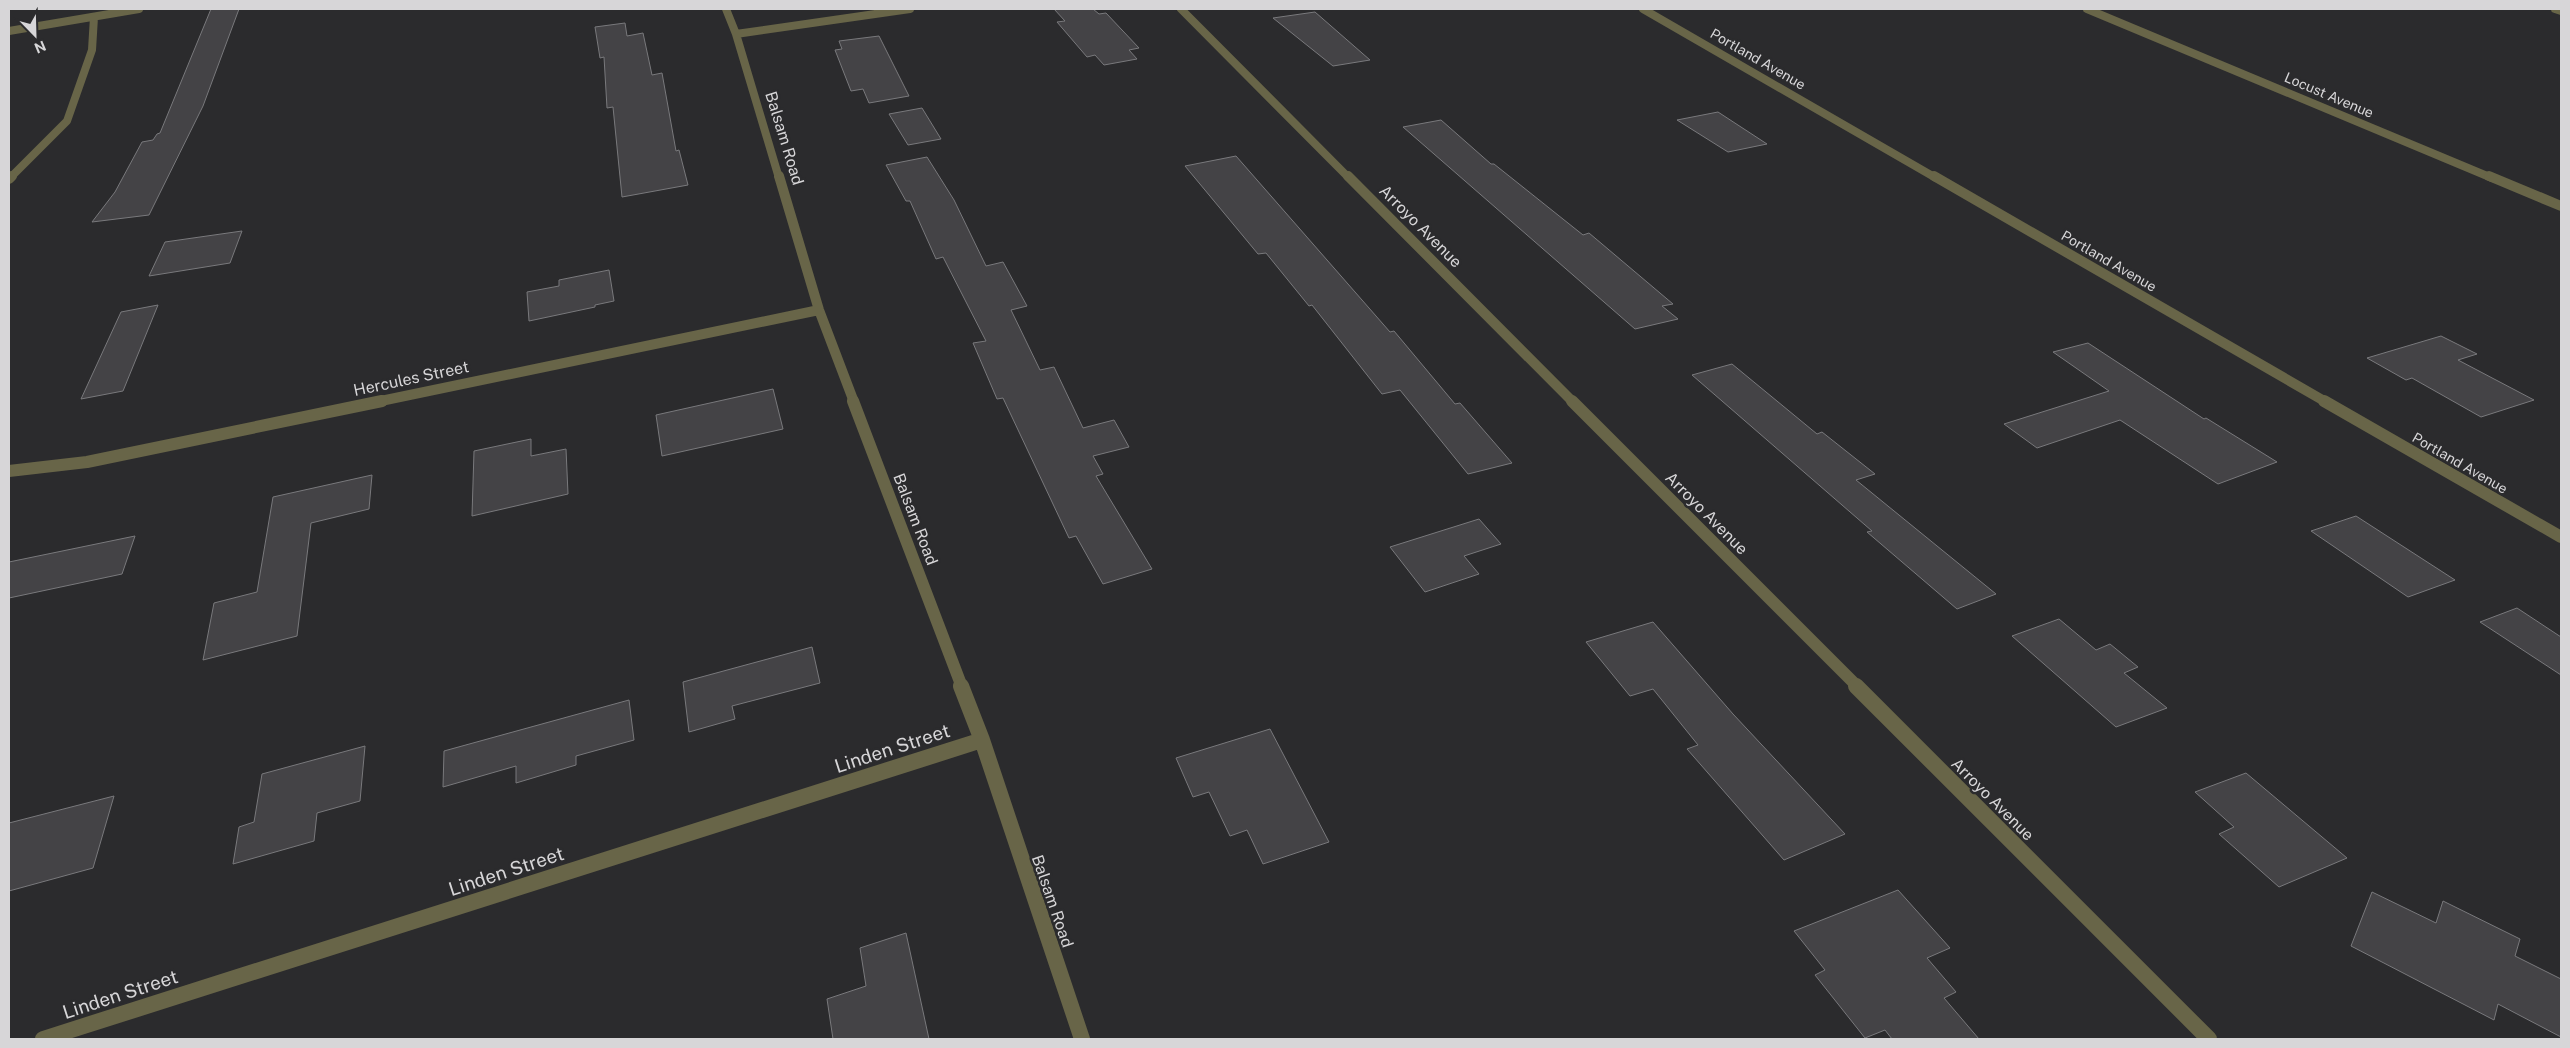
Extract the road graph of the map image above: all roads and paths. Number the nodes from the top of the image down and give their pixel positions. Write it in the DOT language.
graph roads {
  1 [pos="139,9"];
  2 [pos="726,9"];
  3 [pos="910,9"];
  4 [pos="1181,9"];
  5 [pos="1643,9"];
  6 [pos="2087,9"];
  7 [pos="2555,9"];
  8 [pos="2561,11"];
  9 [pos="94,17"];
  10 [pos="9,31"];
  11 [pos="736,34"];
  12 [pos="9,179"];
  13 [pos="2561,206"];
  14 [pos="819,310"];
  15 [pos="9,471"];
  16 [pos="2561,537"];
  17 [pos="982,740"];
  18 [pos="43,1039"];
  19 [pos="1082,1039"];
  20 [pos="2209,1039"];
  1 -- 9 [label="street"];
  2 -- 11 [label="street, Balsam Road"];
  3 -- 11 [label="street"];
  4 -- 20 [label="street, Arroyo Avenue"];
  5 -- 16 [label="street, Portland Avenue"];
  6 -- 13 [label="street, Locust Avenue"];
  7 -- 8 [label="street"];
  9 -- 10 [label="street"];
  9 -- 12 [label="street"];
  11 -- 14 [label="street, Balsam Road"];
  14 -- 15 [label="street, Hercules Street"];
  14 -- 17 [label="street, Balsam Road"];
  17 -- 18 [label="street, Linden Street"];
  17 -- 19 [label="street, Balsam Road"];
}
